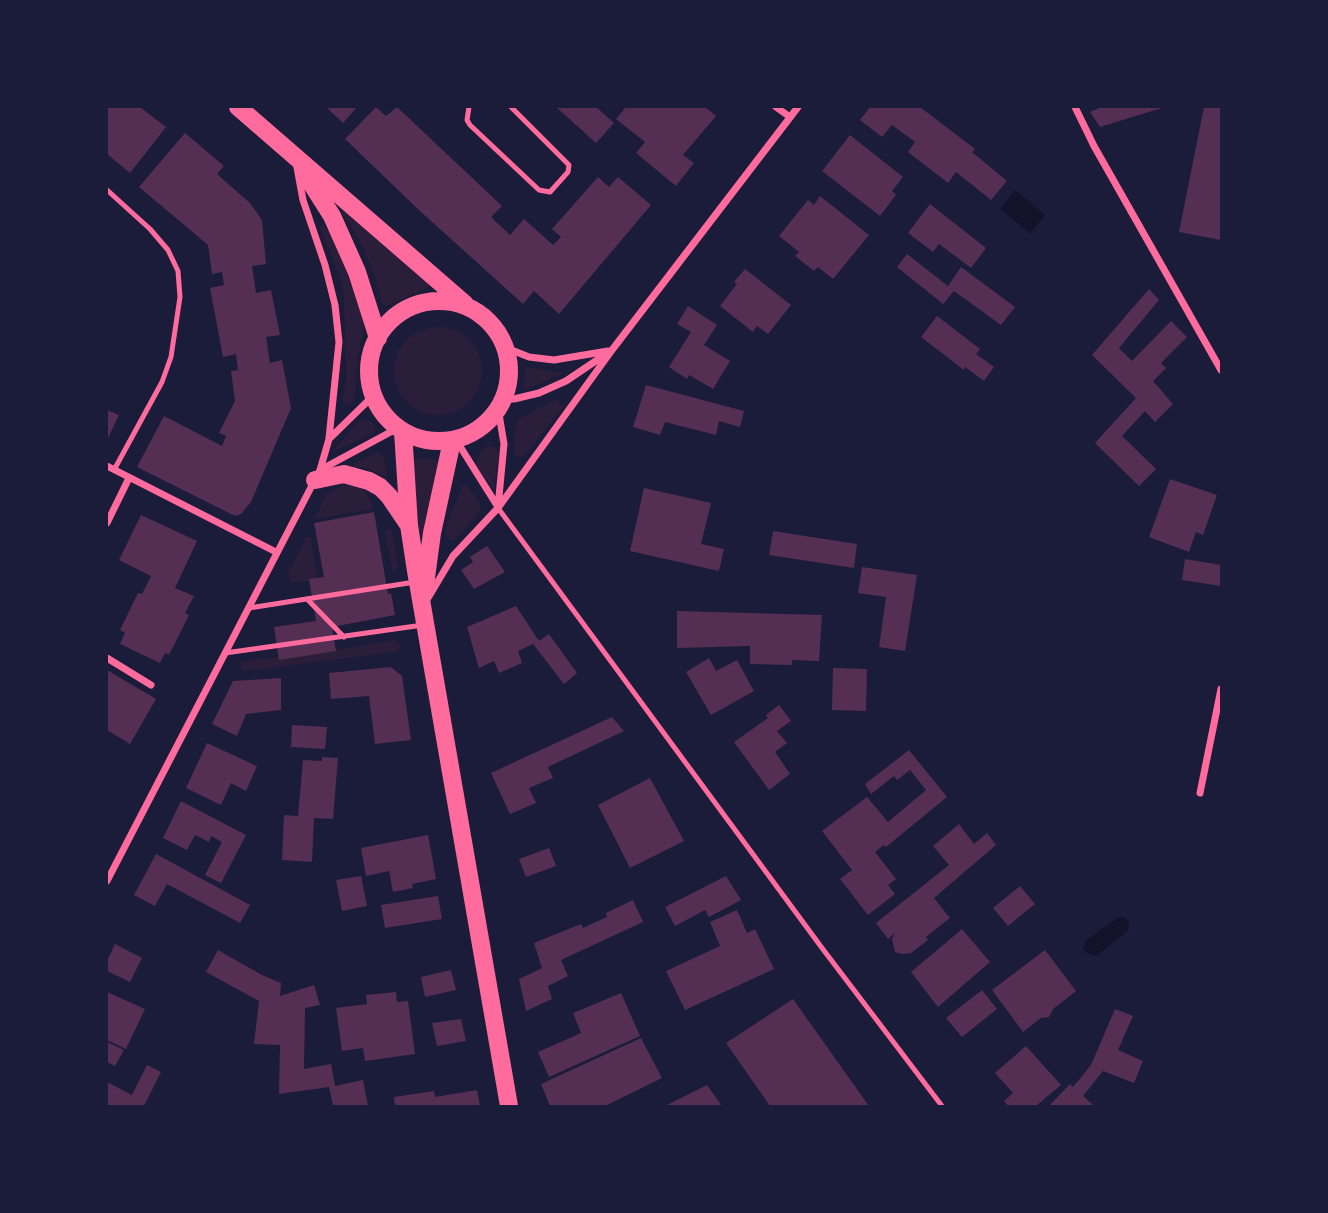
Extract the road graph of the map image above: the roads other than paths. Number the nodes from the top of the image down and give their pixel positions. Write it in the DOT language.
graph roads {
  1 [pos="238,107"];
  2 [pos="469,107"];
  3 [pos="511,107"];
  4 [pos="776,107"];
  5 [pos="798,107"];
  6 [pos="1075,107"];
  7 [pos="790,117"];
  8 [pos="295,157"];
  9 [pos="107,190"];
  10 [pos="471,309"];
  11 [pos="378,338"];
  12 [pos="504,347"];
  13 [pos="612,350"];
  14 [pos="1221,370"];
  15 [pos="373,396"];
  16 [pos="500,403"];
  17 [pos="400,429"];
  18 [pos="329,439"];
  19 [pos="454,440"];
  20 [pos="111,468"];
  21 [pos="317,475"];
  22 [pos="129,478"];
  23 [pos="498,508"];
  24 [pos="107,523"];
  25 [pos="409,525"];
  26 [pos="276,552"];
  27 [pos="418,582"];
  28 [pos="307,599"];
  29 [pos="423,606"];
  30 [pos="247,609"];
  31 [pos="426,624"];
  32 [pos="344,637"];
  33 [pos="224,653"];
  34 [pos="107,658"];
  35 [pos="151,685"];
  36 [pos="1221,689"];
  37 [pos="1200,793"];
  38 [pos="107,880"];
  39 [pos="509,1106"];
  40 [pos="942,1106"];
  1 -- 8 [label="main road"];
  2 -- 3 [label="lane"];
  4 -- 7 [label="street"];
  5 -- 7 [label="street"];
  6 -- 14 [label="street"];
  7 -- 13 [label="street"];
  8 -- 10 [label="main road"];
  8 -- 11 [label="main road"];
  8 -- 18 [label="street"];
  9 -- 20 [label="lane"];
  10 -- 11 [label="main road"];
  10 -- 12 [label="main road"];
  11 -- 15 [label="main road"];
  12 -- 13 [label="street"];
  12 -- 16 [label="main road"];
  13 -- 16 [label="street"];
  13 -- 23 [label="street"];
  15 -- 17 [label="main road"];
  15 -- 18 [label="street"];
  16 -- 19 [label="main road"];
  16 -- 23 [label="street"];
  17 -- 19 [label="main road"];
  17 -- 21 [label="street"];
  17 -- 25 [label="main road"];
  18 -- 21 [label="street"];
  19 -- 23 [label="street"];
  19 -- 29 [label="main road"];
  20 -- 22 [label="street"];
  21 -- 25 [label="main road"];
  21 -- 26 [label="street"];
  22 -- 24 [label="street"];
  22 -- 26 [label="street"];
  23 -- 29 [label="street"];
  23 -- 40 [label="lane"];
  25 -- 27 [label="main road"];
  26 -- 30 [label="street"];
  27 -- 28 [label="lane"];
  27 -- 29 [label="main road"];
  28 -- 30 [label="lane"];
  28 -- 32 [label="lane"];
  29 -- 31 [label="main road"];
  30 -- 33 [label="street"];
  31 -- 32 [label="lane"];
  31 -- 39 [label="main road"];
  32 -- 33 [label="lane"];
  33 -- 38 [label="street"];
  34 -- 35 [label="street"];
  36 -- 37 [label="street"];
}
